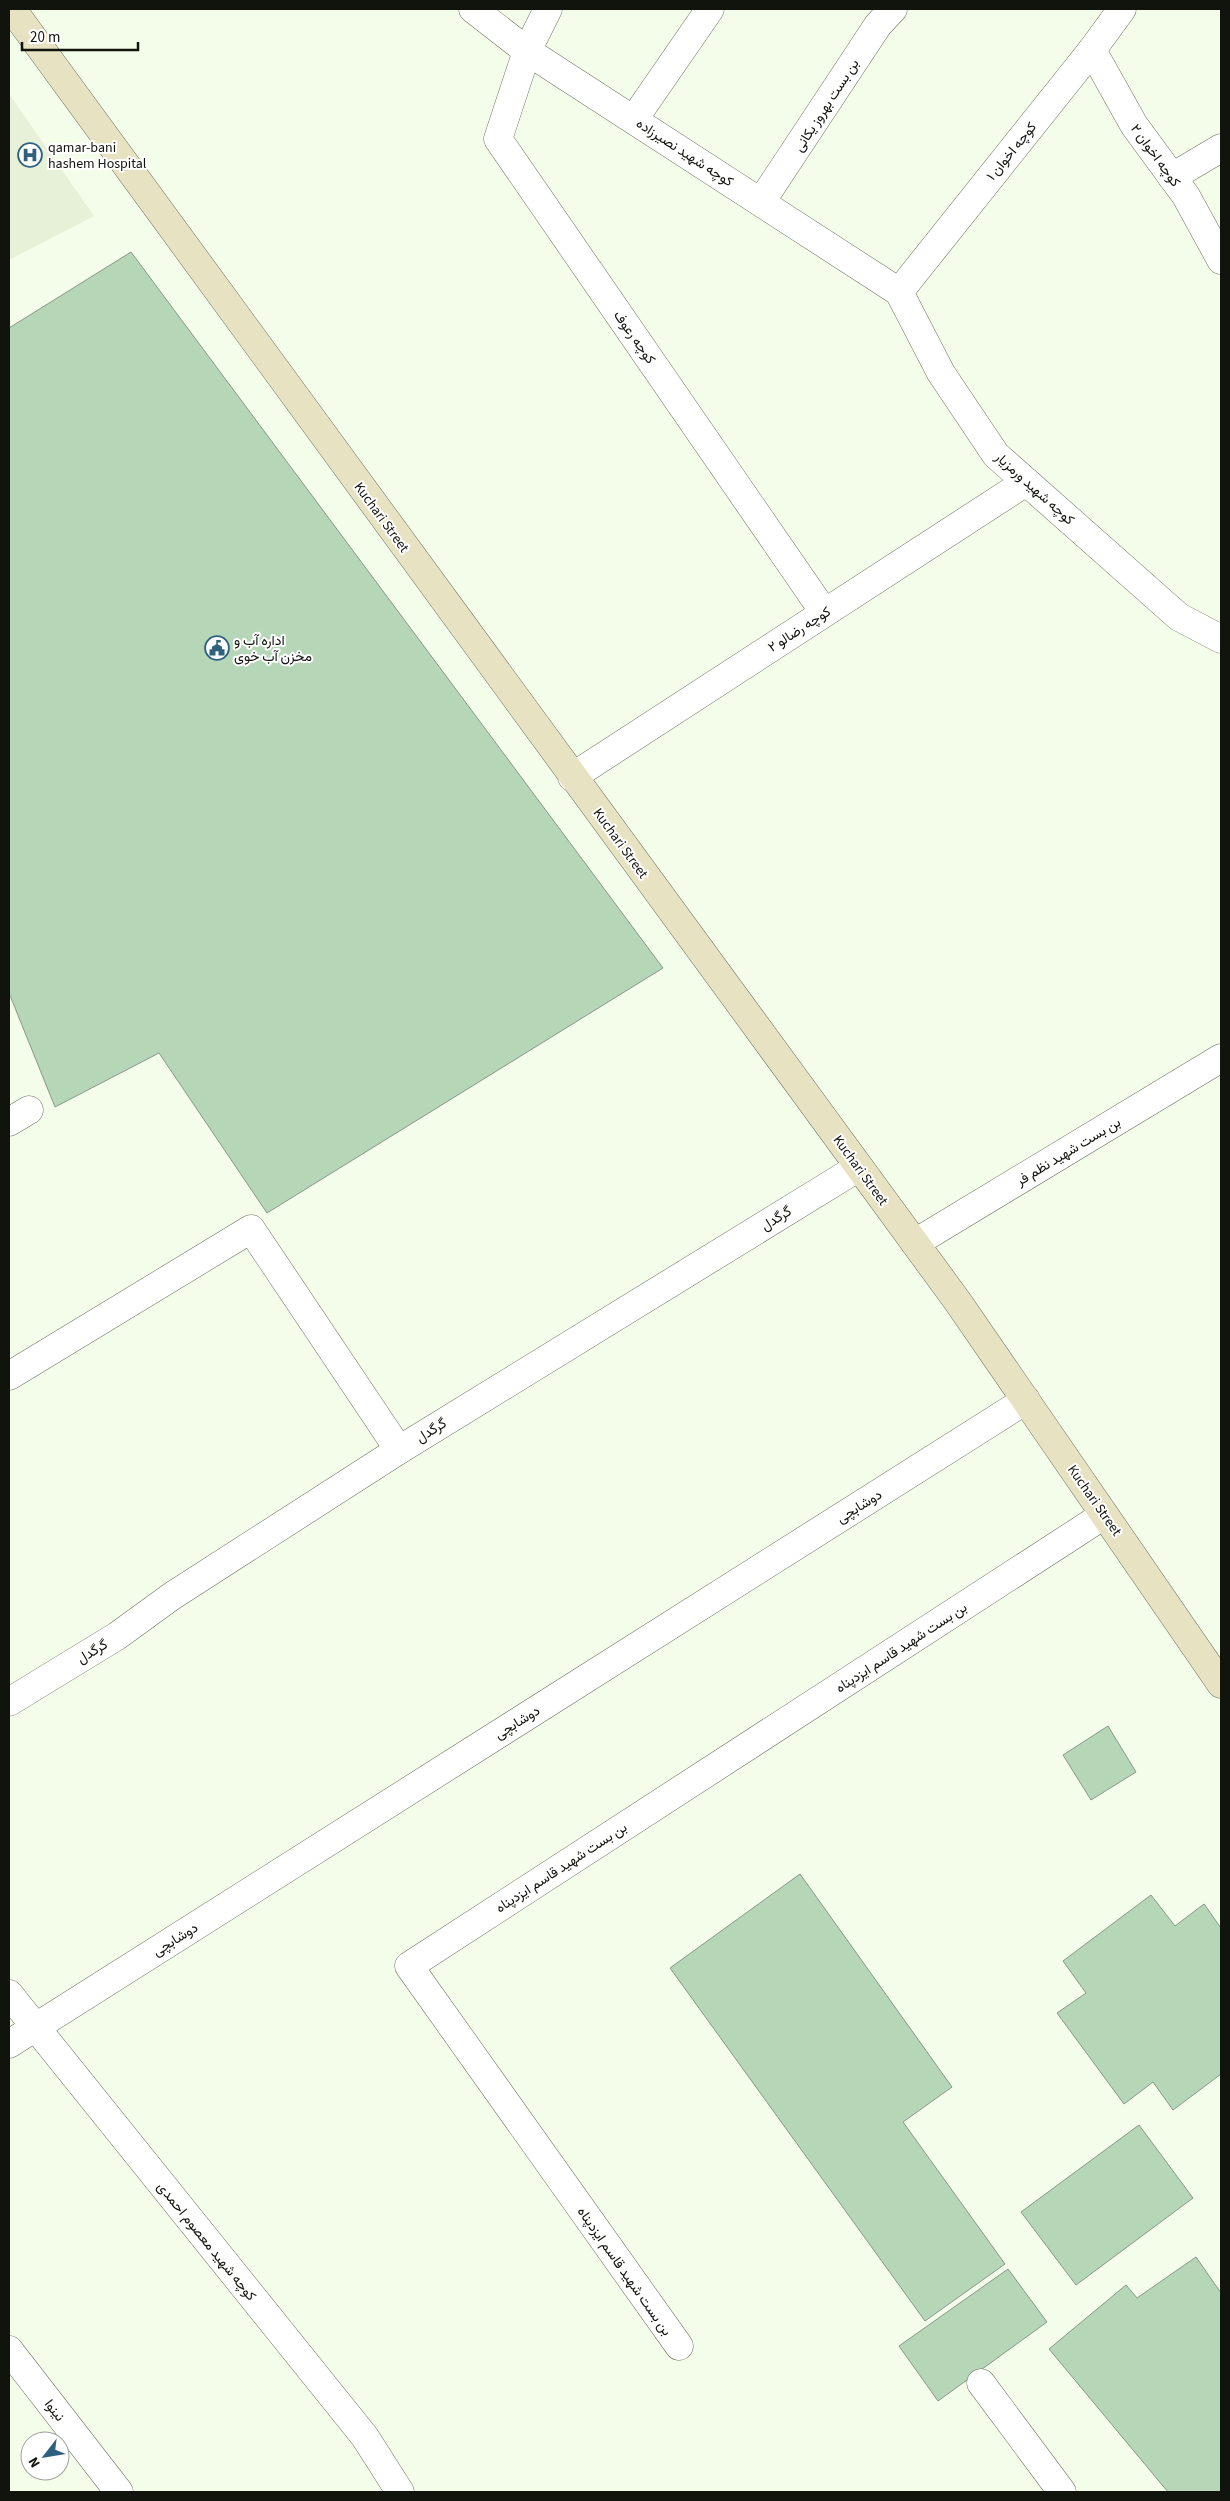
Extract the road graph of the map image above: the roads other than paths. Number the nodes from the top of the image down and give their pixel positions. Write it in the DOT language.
graph roads {
  1 [pos="12,9"];
  2 [pos="474,9"];
  3 [pos="548,9"];
  4 [pos="710,9"];
  5 [pos="893,9"];
  6 [pos="1122,9"];
  7 [pos="1092,50"];
  8 [pos="527,51"];
  9 [pos="634,119"];
  10 [pos="1221,148"];
  11 [pos="1172,177"];
  12 [pos="761,202"];
  13 [pos="1221,260"];
  14 [pos="899,292"];
  15 [pos="1026,482"];
  16 [pos="824,612"];
  17 [pos="1221,639"];
  18 [pos="572,777"];
  19 [pos="1221,1058"];
  20 [pos="859,1167"];
  21 [pos="915,1243"];
  22 [pos="9,1376"];
  23 [pos="1026,1400"];
  24 [pos="399,1450"];
  25 [pos="1104,1515"];
  26 [pos="1221,1684"];
  27 [pos="9,1702"];
  28 [pos="9,1994"];
  29 [pos="36,2027"];
  30 [pos="9,2044"];
  31 [pos="679,2346"];
  32 [pos="9,2350"];
  33 [pos="981,2383"];
  34 [pos="119,2492"];
  35 [pos="399,2492"];
  36 [pos="1062,2492"];
  1 -- 18 [label="main road, Kuchari Street"];
  2 -- 8 [label="street, کوچه شهید نصیرزاده"];
  3 -- 8 [label="street"];
  4 -- 9 [label="street"];
  5 -- 12 [label="street, بن بست بهروز یکانی"];
  6 -- 7 [label="street, کوچه اخوان ۱"];
  7 -- 11 [label="street, کوچه اخوان ۲"];
  7 -- 14 [label="street, کوچه اخوان ۱"];
  8 -- 9 [label="street, کوچه شهید نصیرزاده"];
  8 -- 16 [label="street, کوچه رعوف"];
  9 -- 12 [label="street, کوچه شهید نصیرزاده"];
  10 -- 11 [label="street"];
  11 -- 13 [label="street, کوچه اخوان ۲"];
  12 -- 14 [label="street, کوچه شهید نصیرزاده"];
  14 -- 15 [label="street, کوچه شهید ورمزیار"];
  15 -- 16 [label="street, کوچه رضالو ۲"];
  15 -- 17 [label="street, کوچه شهید ورمزیار"];
  16 -- 18 [label="street, کوچه رضالو ۲"];
  18 -- 20 [label="main road, Kuchari Street"];
  19 -- 21 [label="street, بن بست شهید نظم فر"];
  20 -- 21 [label="main road, Kuchari Street"];
  20 -- 24 [label="street, گرگدل"];
  21 -- 23 [label="main road, Kuchari Street"];
  22 -- 24 [label="street"];
  23 -- 25 [label="main road, Kuchari Street"];
  23 -- 29 [label="street, دوشابچی"];
  24 -- 27 [label="street, گرگدل"];
  25 -- 26 [label="main road, Kuchari Street"];
  25 -- 31 [label="street, بن بست شهید قاسم ایزدپناه"];
  28 -- 29 [label="street, کوچه شهید معصوم احمدی"];
  29 -- 30 [label="street, دوشابچی"];
  29 -- 35 [label="street, کوچه شهید معصوم احمدی"];
  32 -- 34 [label="street, نینوا"];
  33 -- 36 [label="street"];
}
